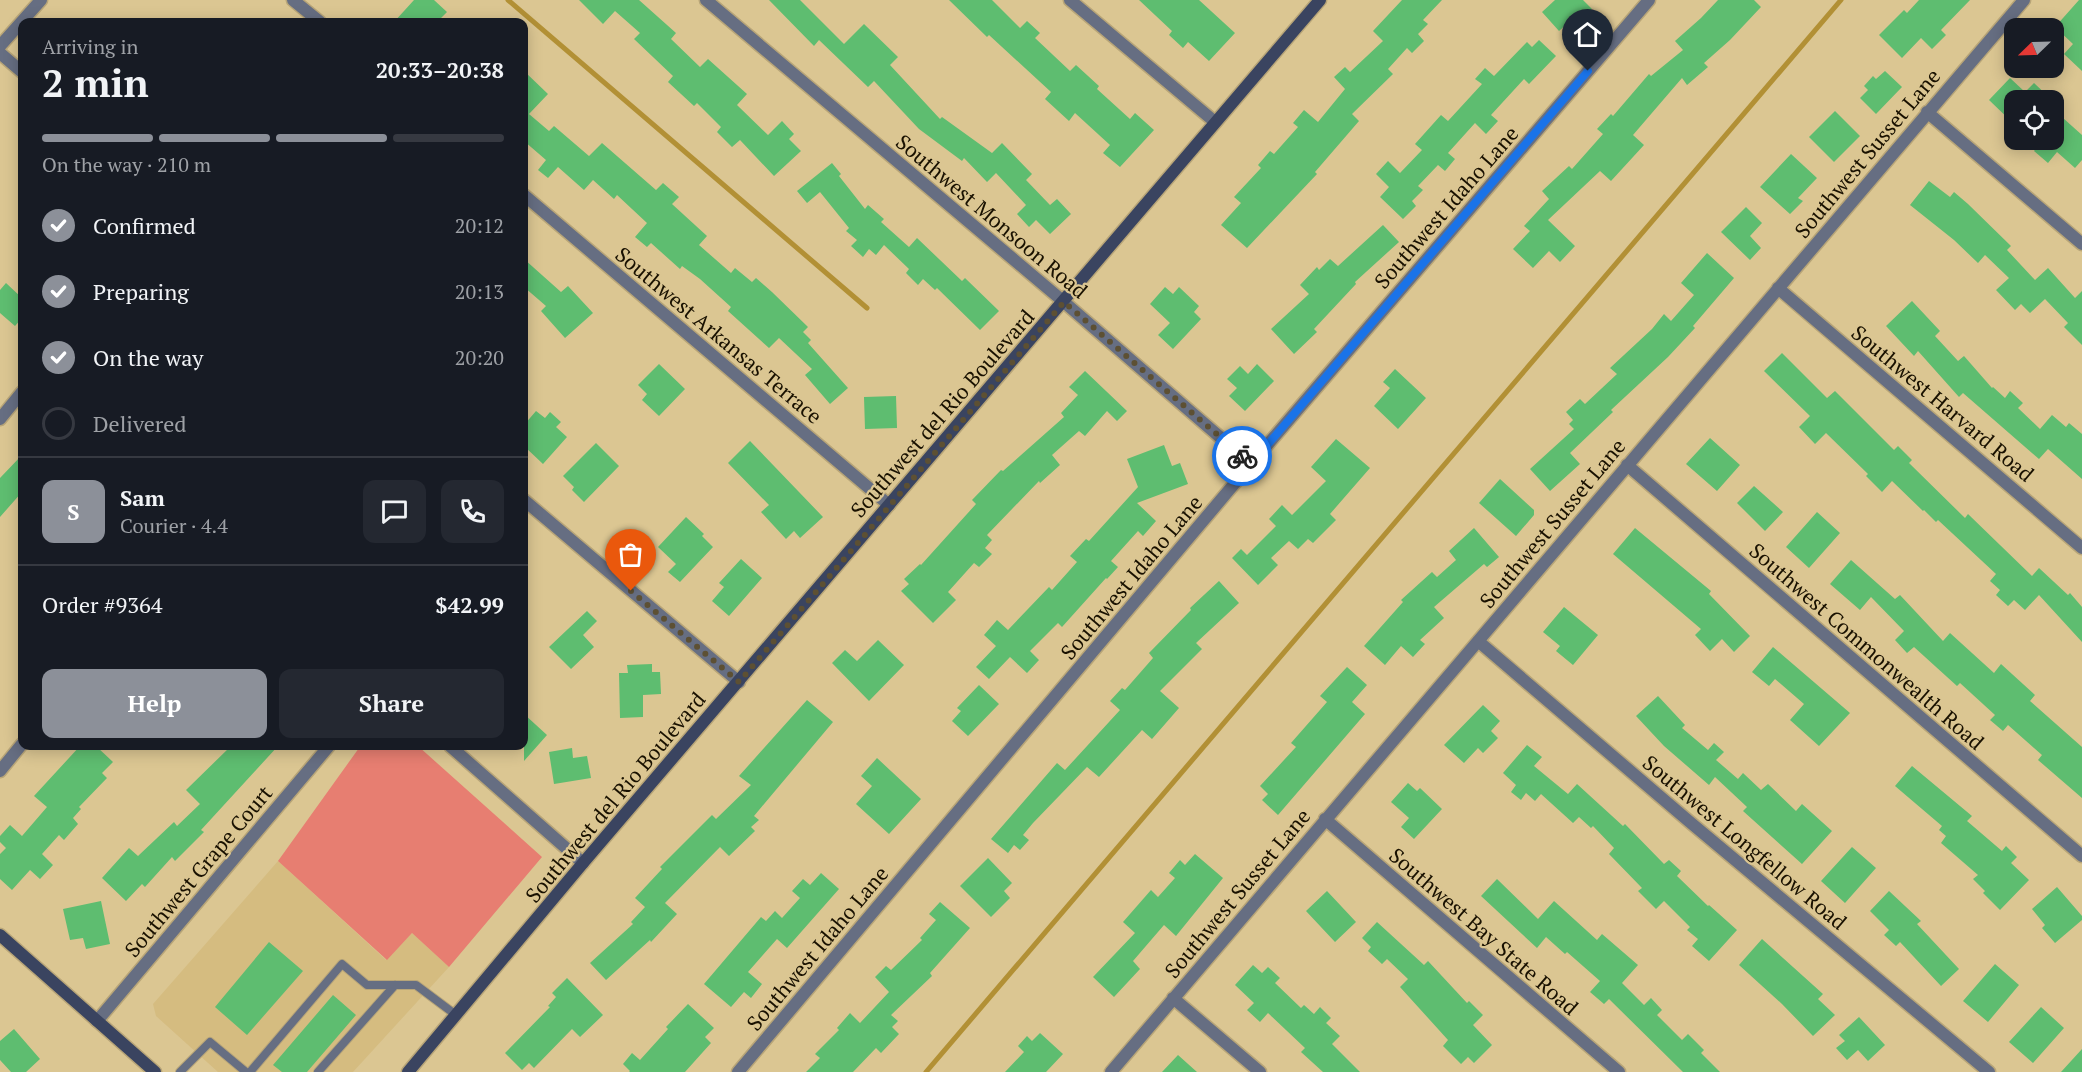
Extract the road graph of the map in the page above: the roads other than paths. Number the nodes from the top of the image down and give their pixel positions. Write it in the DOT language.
graph roads {
  1 [pos="40,0"];
  2 [pos="293,0"];
  3 [pos="706,0"];
  4 [pos="1070,0"];
  5 [pos="1320,0"];
  6 [pos="1649,0"];
  7 [pos="2024,0"];
  8 [pos="24,18"];
  9 [pos="315,18"];
  10 [pos="18,25"];
  11 [pos="0,46"];
  12 [pos="0,53"];
  13 [pos="18,69"];
  14 [pos="1927,112"];
  15 [pos="1215,122"];
  16 [pos="528,198"];
  17 [pos="2082,244"];
  18 [pos="1778,288"];
  19 [pos="1064,302"];
  20 [pos="18,397"];
  21 [pos="0,419"];
  22 [pos="1251,464"];
  23 [pos="1627,465"];
  24 [pos="528,503"];
  25 [pos="889,505"];
  26 [pos="2082,548"];
  27 [pos="1478,641"];
  28 [pos="739,682"];
  29 [pos="18,749"];
  30 [pos="326,750"];
  31 [pos="455,750"];
  32 [pos="0,771"];
  33 [pos="1325,819"];
  34 [pos="2082,856"];
  35 [pos="583,863"];
  36 [pos="0,935"];
  37 [pos="395,985"];
  38 [pos="1173,998"];
  39 [pos="456,1015"];
  40 [pos="97,1021"];
  41 [pos="155,1072"];
  42 [pos="180,1072"];
  43 [pos="248,1072"];
  44 [pos="318,1072"];
  45 [pos="408,1072"];
  46 [pos="738,1072"];
  47 [pos="1111,1072"];
  48 [pos="1260,1072"];
  49 [pos="1618,1072"];
  50 [pos="1989,1072"];
  1 -- 8 [label="street"];
  2 -- 9 [label="street"];
  3 -- 19 [label="street, Southwest Monsoon Road"];
  4 -- 15 [label="street"];
  5 -- 15 [label="street, Southwest del Rio Boulevard"];
  6 -- 22 [label="street, Southwest Idaho Lane"];
  7 -- 14 [label="street, Southwest Susset Lane"];
  10 -- 11 [label="street"];
  12 -- 13 [label="street"];
  14 -- 17 [label="street"];
  14 -- 18 [label="street, Southwest Susset Lane"];
  15 -- 19 [label="street, Southwest del Rio Boulevard"];
  16 -- 25 [label="street, Southwest Arkansas Terrace"];
  18 -- 23 [label="street, Southwest Susset Lane"];
  18 -- 26 [label="street, Southwest Harvard Road"];
  19 -- 22 [label="street, Southwest Monsoon Road"];
  19 -- 25 [label="street, Southwest del Rio Boulevard"];
  20 -- 21 [label="street"];
  22 -- 46 [label="street, Southwest Idaho Lane"];
  23 -- 27 [label="street, Southwest Susset Lane"];
  23 -- 34 [label="street, Southwest Commonwealth Road"];
  24 -- 28 [label="street"];
  25 -- 28 [label="street, Southwest del Rio Boulevard"];
  27 -- 33 [label="street, Southwest Susset Lane"];
  27 -- 50 [label="street, Southwest Longfellow Road"];
  28 -- 35 [label="street, Southwest del Rio Boulevard"];
  29 -- 32 [label="street"];
  30 -- 40 [label="street, Southwest Grape Court"];
  31 -- 35 [label="street"];
  33 -- 38 [label="street, Southwest Susset Lane"];
  33 -- 49 [label="street, Southwest Bay State Road"];
  35 -- 39 [label="street, Southwest del Rio Boulevard"];
  36 -- 40 [label="street"];
  37 -- 39 [label="lane"];
  37 -- 43 [label="lane"];
  37 -- 44 [label="lane"];
  38 -- 47 [label="street, Southwest Susset Lane"];
  38 -- 48 [label="street"];
  39 -- 45 [label="street, Southwest del Rio Boulevard"];
  40 -- 41 [label="street"];
  42 -- 43 [label="lane"];
}
